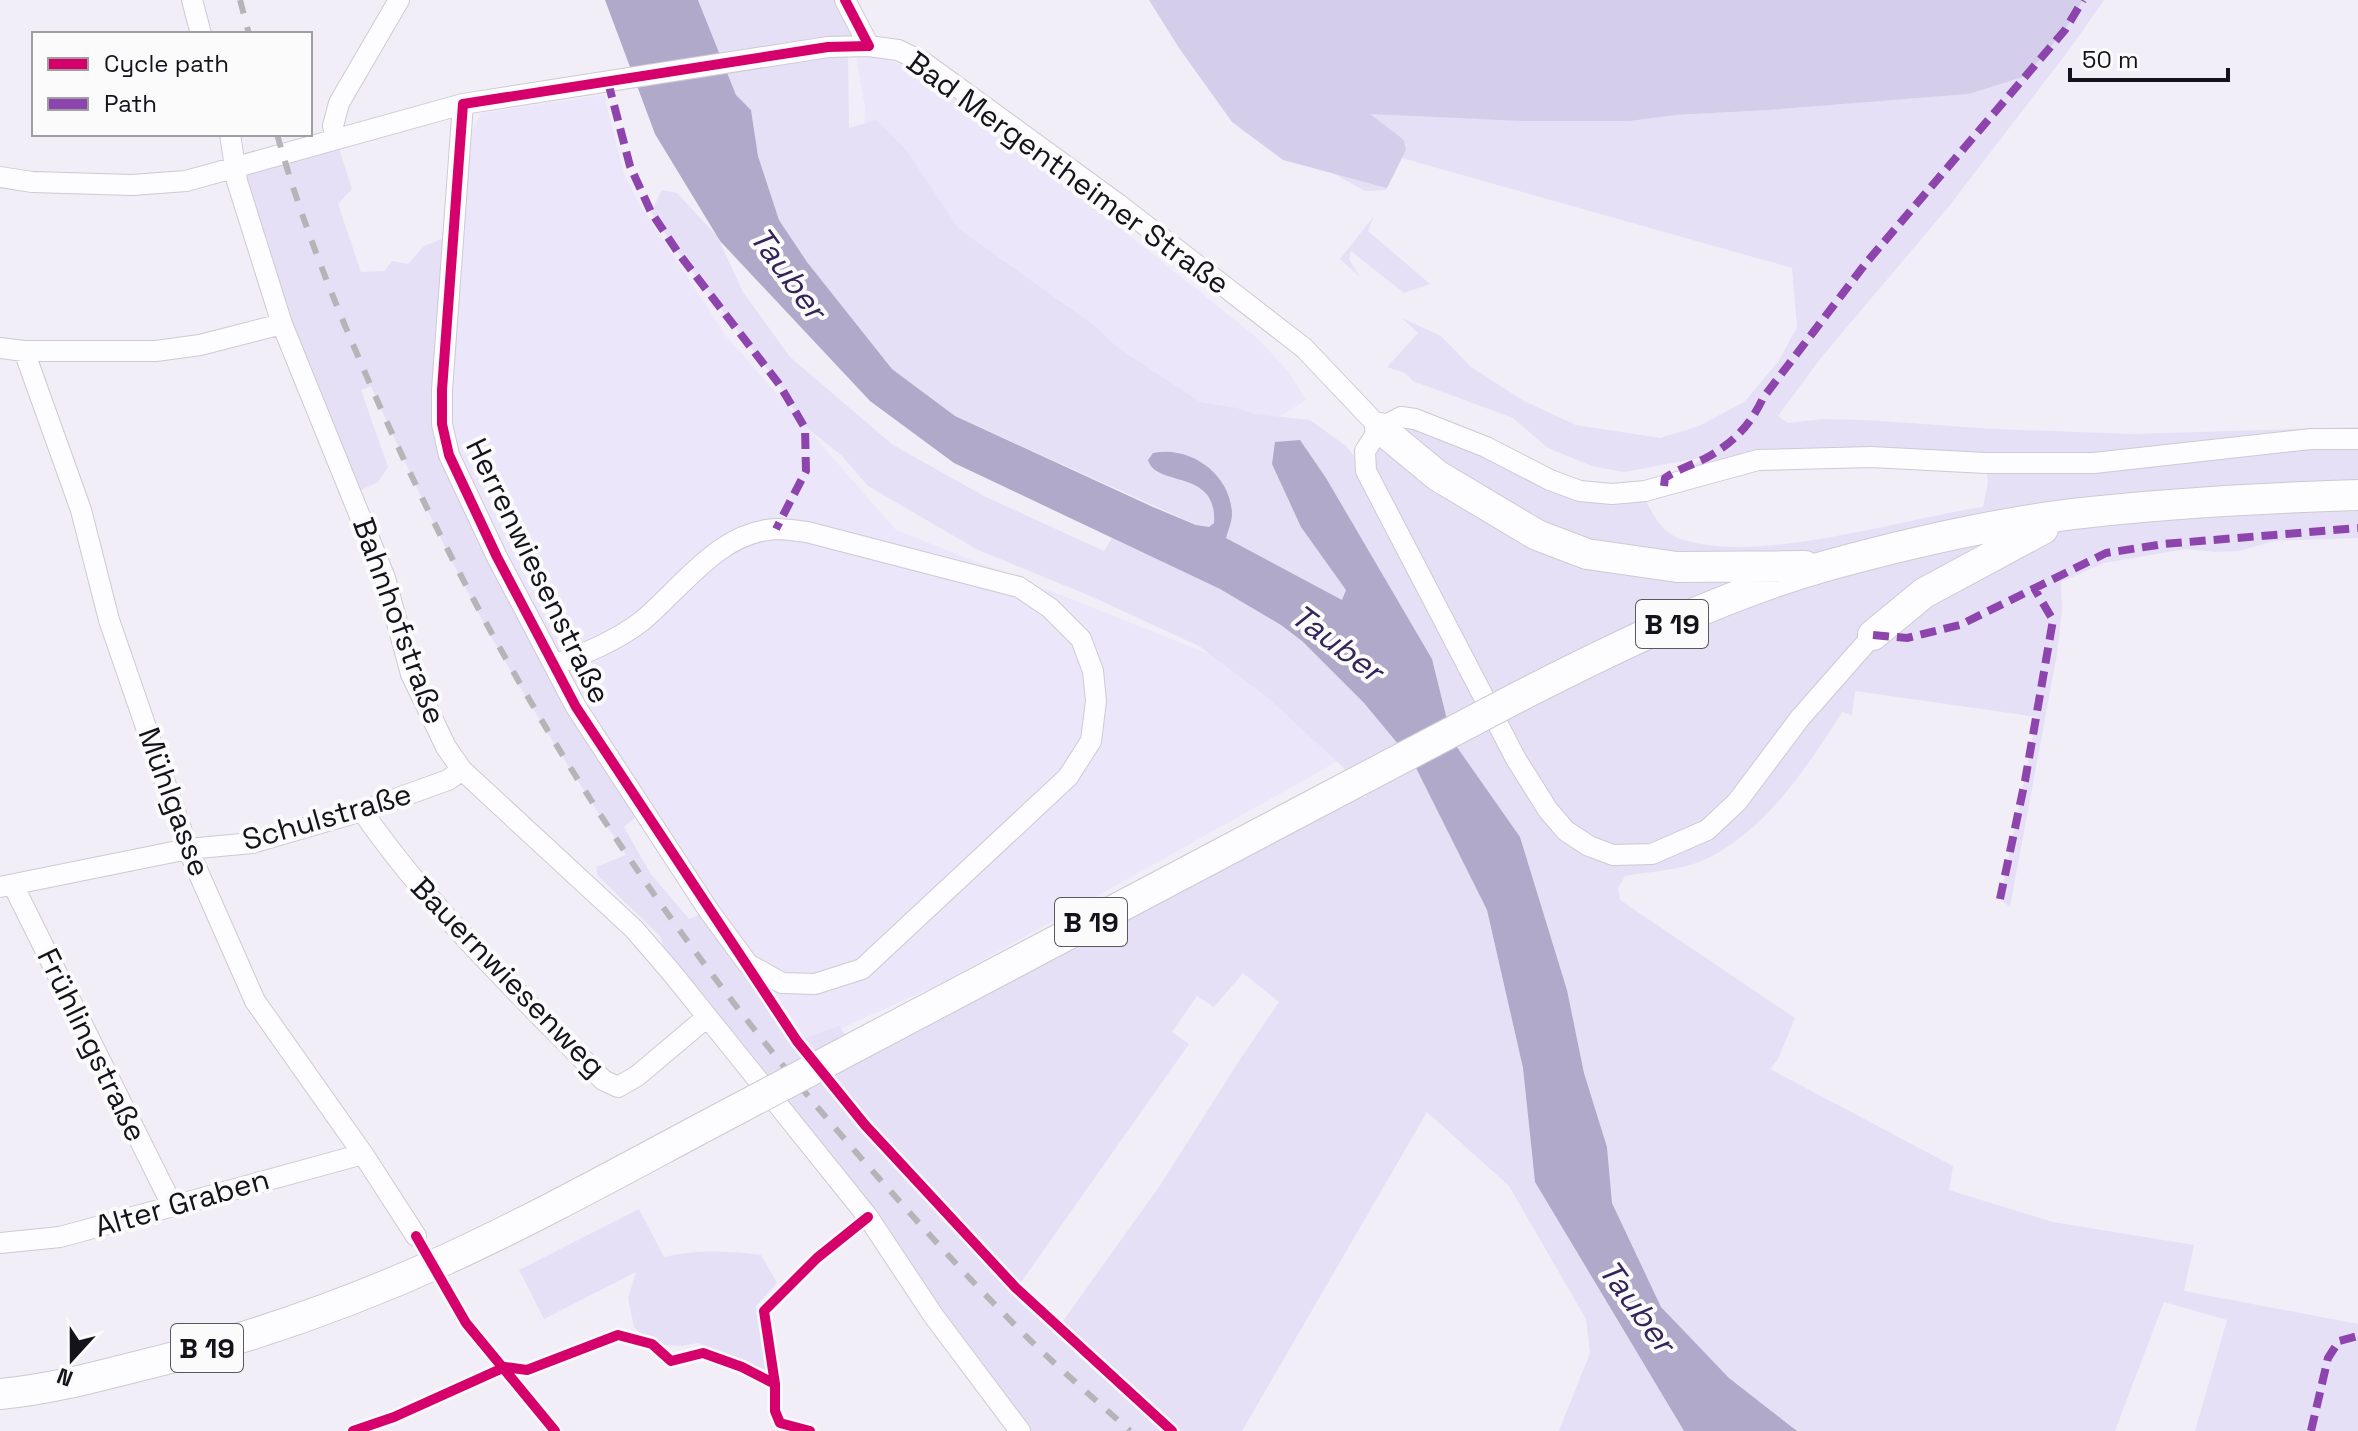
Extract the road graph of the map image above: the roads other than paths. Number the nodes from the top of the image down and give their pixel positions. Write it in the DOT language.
graph roads {
  1 [pos="192,0"];
  2 [pos="399,0"];
  3 [pos="845,0"];
  4 [pos="200,32"];
  5 [pos="869,46"];
  6 [pos="463,104"];
  7 [pos="230,136"];
  8 [pos="336,139"];
  9 [pos="236,168"];
  10 [pos="0,177"];
  11 [pos="282,324"];
  12 [pos="0,348"];
  13 [pos="24,351"];
  14 [pos="1380,428"];
  15 [pos="2358,439"];
  16 [pos="2358,495"];
  17 [pos="2072,514"];
  18 [pos="1827,566"];
  19 [pos="1873,635"];
  20 [pos="554,665"];
  21 [pos="462,770"];
  22 [pos="362,811"];
  23 [pos="188,849"];
  24 [pos="6,886"];
  25 [pos="707,1017"];
  26 [pos="363,1154"];
  27 [pos="172,1205"];
  28 [pos="416,1236"];
  29 [pos="0,1243"];
  30 [pos="0,1394"];
  31 [pos="1020,1431"];
  1 -- 4 [label="street"];
  2 -- 8 [label="street"];
  3 -- 5 [label="street"];
  5 -- 6 [label="street, Bad Mergentheimer Straße"];
  5 -- 14 [label="street, Bad Mergentheimer Straße"];
  6 -- 8 [label="street, Bad Mergentheimer Straße"];
  6 -- 20 [label="street, Herrenwiesenstraße"];
  7 -- 9 [label="street, Bahnhofstraße"];
  8 -- 9 [label="street, Bad Mergentheimer Straße"];
  9 -- 10 [label="street, Bad Mergentheimer Straße"];
  9 -- 11 [label="street, Bahnhofstraße"];
  11 -- 13 [label="street"];
  11 -- 21 [label="street, Bahnhofstraße"];
  12 -- 13 [label="street"];
  13 -- 23 [label="street, Mühlgasse"];
  14 -- 15 [label="street"];
  14 -- 18 [label="main road"];
  14 -- 19 [label="street"];
  16 -- 17 [label="main road, B 19"];
  17 -- 18 [label="main road, B 19"];
  17 -- 19 [label="main road"];
  18 -- 30 [label="main road, B 19, bridge"];
  20 -- 20 [label="street, Herrenwiesenstraße"];
  21 -- 22 [label="street, Schulstraße"];
  21 -- 25 [label="street, Bahnhofstraße"];
  22 -- 23 [label="street, Schulstraße"];
  22 -- 25 [label="street, Bauernwiesenweg"];
  23 -- 24 [label="street, Schulstraße"];
  23 -- 26 [label="street, Mühlgasse"];
  24 -- 27 [label="street, Frühlingstraße"];
  25 -- 31 [label="street, Bahnhofstraße"];
  26 -- 27 [label="street, Alter Graben"];
  26 -- 28 [label="street, Mühlgasse"];
  27 -- 29 [label="street, Alter Graben"];
}
